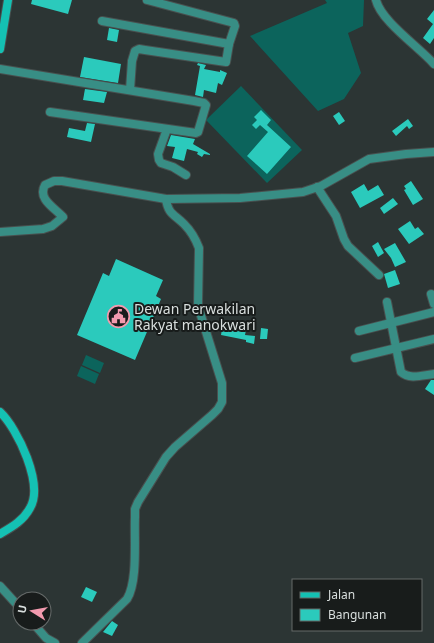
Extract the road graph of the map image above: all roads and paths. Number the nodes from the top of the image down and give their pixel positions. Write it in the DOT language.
graph roads {
  1 [pos="8,0"];
  2 [pos="147,0"];
  3 [pos="376,0"];
  4 [pos="102,21"];
  5 [pos="229,44"];
  6 [pos="0,50"];
  7 [pos="434,64"];
  8 [pos="0,69"];
  9 [pos="130,90"];
  10 [pos="50,112"];
  11 [pos="167,128"];
  12 [pos="434,152"];
  13 [pos="186,175"];
  14 [pos="318,187"];
  15 [pos="166,199"];
  16 [pos="0,232"];
  17 [pos="379,275"];
  18 [pos="431,294"];
  19 [pos="387,302"];
  20 [pos="434,304"];
  21 [pos="434,312"];
  22 [pos="391,322"];
  23 [pos="359,330"];
  24 [pos="434,339"];
  25 [pos="397,349"];
  26 [pos="355,358"];
  27 [pos="434,374"];
  28 [pos="0,412"];
  29 [pos="0,534"];
  30 [pos="0,586"];
  31 [pos="12,599"];
  32 [pos="39,631"];
  33 [pos="45,640"];
  34 [pos="55,643"];
  35 [pos="82,643"];
  1 -- 6 [label="street"];
  2 -- 5 [label="street"];
  3 -- 7 [label="street"];
  4 -- 5 [label="street"];
  5 -- 9 [label="street"];
  8 -- 9 [label="street"];
  9 -- 11 [label="street"];
  10 -- 11 [label="street"];
  11 -- 13 [label="street"];
  12 -- 14 [label="street"];
  14 -- 15 [label="street"];
  14 -- 17 [label="street"];
  15 -- 16 [label="street"];
  15 -- 35 [label="street"];
  18 -- 20 [label="street"];
  19 -- 22 [label="street"];
  21 -- 22 [label="street"];
  22 -- 23 [label="street"];
  22 -- 25 [label="street"];
  24 -- 25 [label="street"];
  25 -- 26 [label="street"];
  25 -- 27 [label="street"];
  28 -- 29 [label="street"];
  30 -- 31 [label="street"];
  32 -- 33 [label="street"];
  33 -- 34 [label="street"];
}
